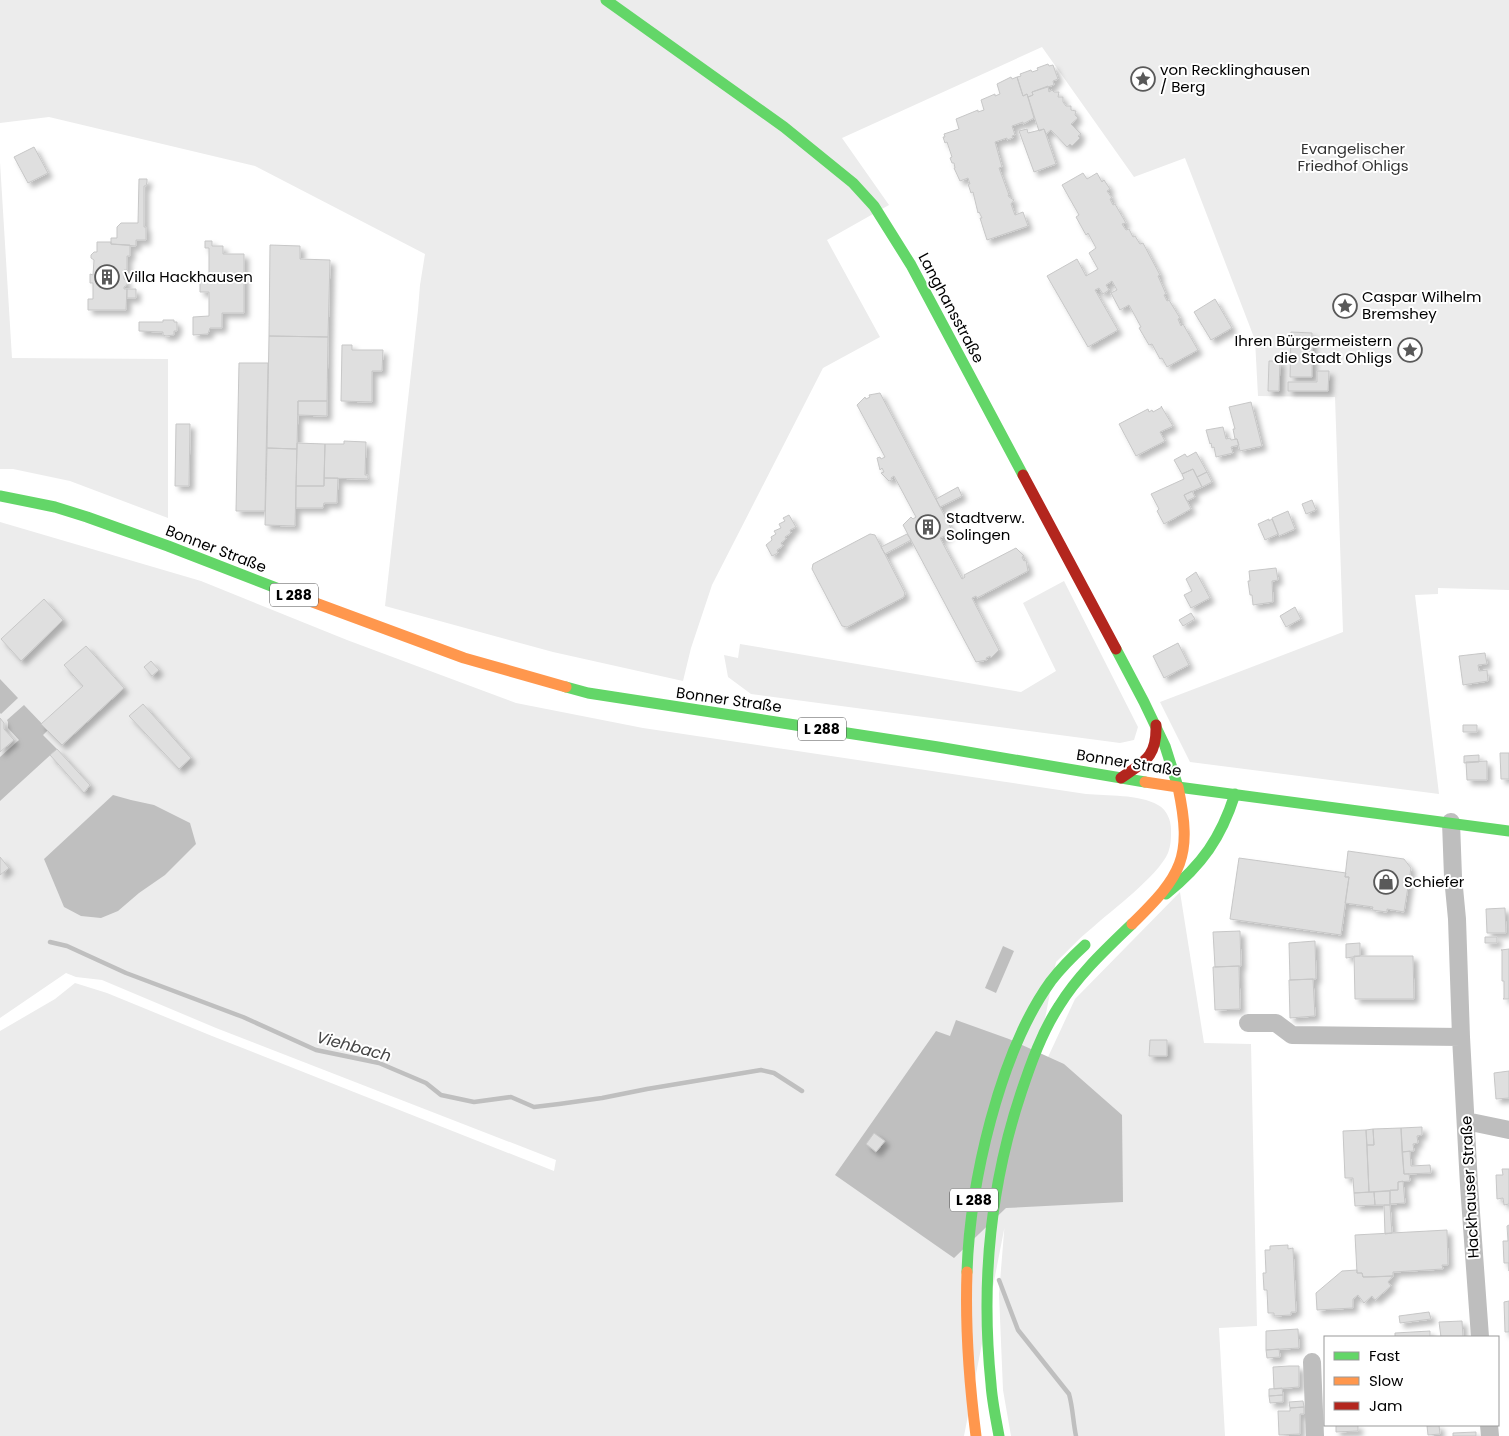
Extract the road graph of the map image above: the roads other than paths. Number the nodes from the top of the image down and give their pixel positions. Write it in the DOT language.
graph roads {
  1 [pos="606,0"];
  2 [pos="0,496"];
  3 [pos="1156,725"];
  4 [pos="1122,778"];
  5 [pos="1178,787"];
  6 [pos="1235,794"];
  7 [pos="1451,822"];
  8 [pos="1509,831"];
  9 [pos="1183,852"];
  10 [pos="1156,882"];
  11 [pos="1150,906"];
  12 [pos="1090,940"];
  13 [pos="1248,1023"];
  14 [pos="1461,1037"];
  15 [pos="1466,1121"];
  16 [pos="1509,1130"];
  17 [pos="1480,1336"];
  18 [pos="1312,1362"];
  19 [pos="976,1436"];
  20 [pos="998,1436"];
  21 [pos="1315,1436"];
  1 -- 3 [label="main road, Langhansstraße"];
  2 -- 4 [label="main road, Bonner Straße / L 288"];
  3 -- 4 [label="main road"];
  3 -- 5 [label="main road, Langhansstraße"];
  4 -- 5 [label="main road, Bonner Straße / L 288"];
  5 -- 6 [label="main road, Bonner Straße / L 288"];
  5 -- 9 [label="main road, L 288"];
  6 -- 7 [label="main road, Bonner Straße / L 288"];
  6 -- 11 [label="main road, L 288"];
  7 -- 8 [label="main road, Bonner Straße / L 288"];
  7 -- 14 [label="street, Hackhauser Straße"];
  9 -- 10 [label="main road"];
  9 -- 11 [label="main road, L 288"];
  11 -- 20 [label="main road, L 288"];
  12 -- 19 [label="main road, L 288"];
  13 -- 14 [label="street"];
  14 -- 15 [label="street, Hackhauser Straße"];
  15 -- 16 [label="street"];
  15 -- 17 [label="street, Hackhauser Straße"];
  18 -- 21 [label="street"];
}
